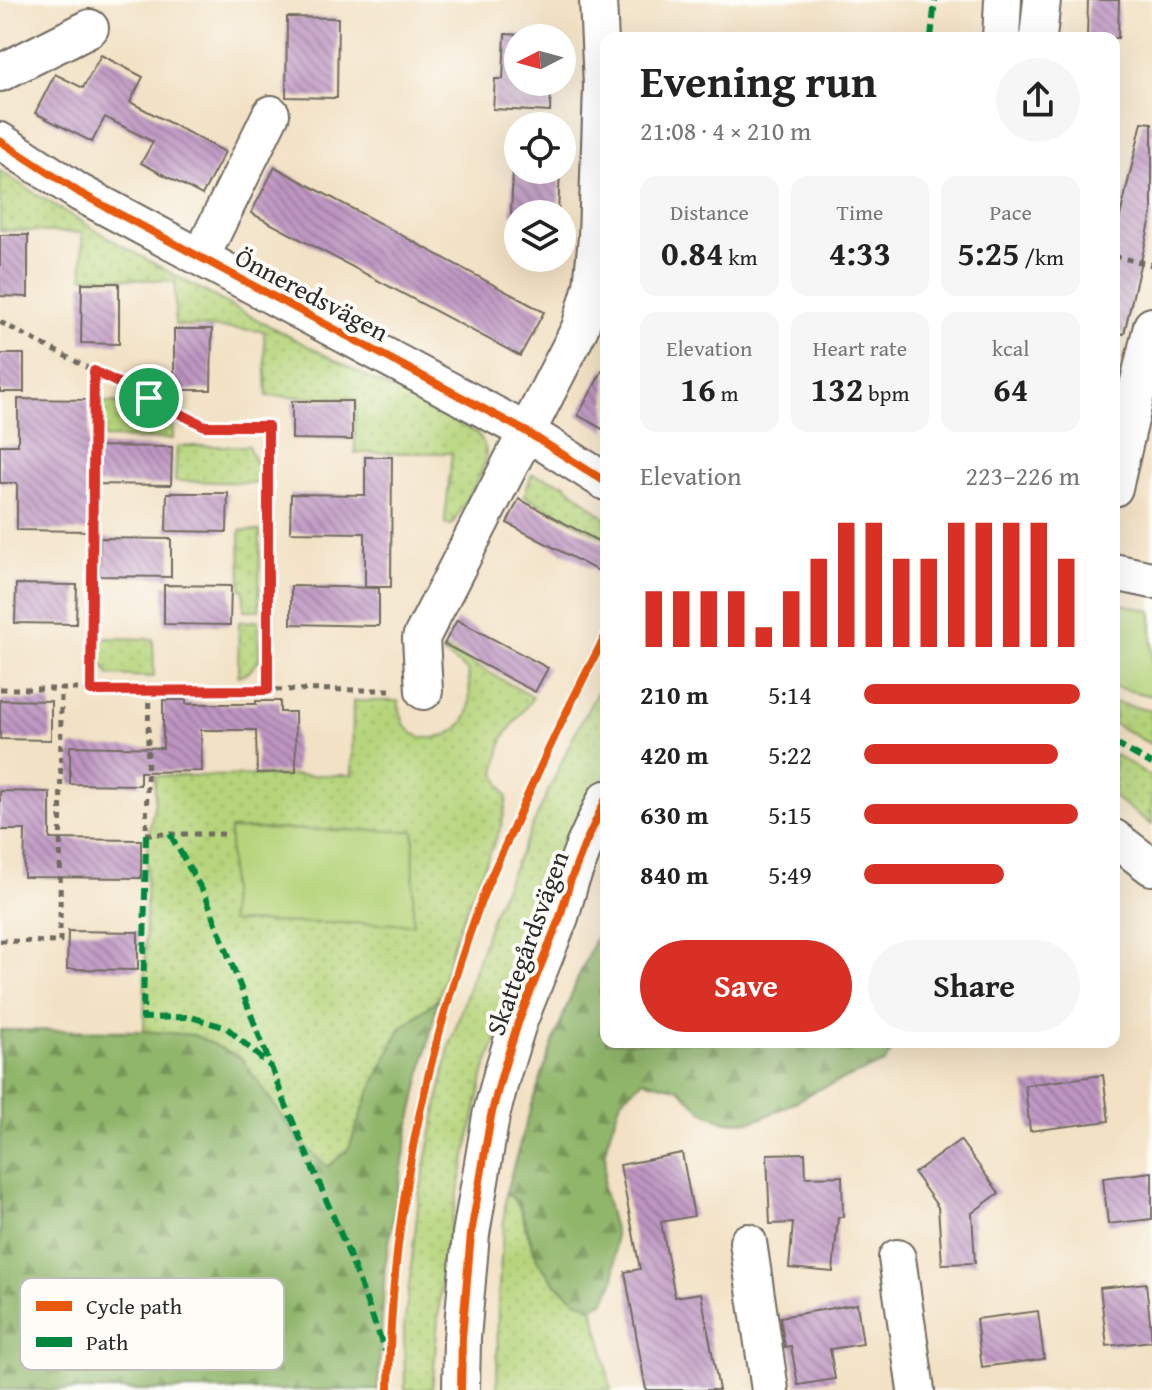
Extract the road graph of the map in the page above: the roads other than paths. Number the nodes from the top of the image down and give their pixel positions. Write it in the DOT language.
graph roads {
  1 [pos="598,0"];
  2 [pos="1003,0"];
  3 [pos="1042,0"];
  4 [pos="90,28"];
  5 [pos="1001,32"];
  6 [pos="1039,32"];
  7 [pos="600,43"];
  8 [pos="0,73"];
  9 [pos="271,114"];
  10 [pos="0,141"];
  11 [pos="600,190"];
  12 [pos="201,257"];
  13 [pos="1152,326"];
  14 [pos="1143,400"];
  15 [pos="527,432"];
  16 [pos="1120,470"];
  17 [pos="600,478"];
  18 [pos="1120,573"];
  19 [pos="1152,580"];
  20 [pos="424,691"];
  21 [pos="600,812"];
  22 [pos="1120,843"];
  23 [pos="600,866"];
  24 [pos="1152,867"];
  25 [pos="560,917"];
  26 [pos="748,1242"];
  27 [pos="897,1258"];
  28 [pos="461,1390"];
  29 [pos="770,1390"];
  30 [pos="916,1390"];
  1 -- 7 [label="street"];
  2 -- 5 [label="street"];
  3 -- 6 [label="street"];
  4 -- 8 [label="street"];
  9 -- 12 [label="street"];
  10 -- 12 [label="street, Önneredsvägen"];
  11 -- 15 [label="street"];
  12 -- 15 [label="street, Önneredsvägen"];
  13 -- 14 [label="street"];
  14 -- 16 [label="street"];
  15 -- 17 [label="street, Önneredsvägen"];
  15 -- 20 [label="street"];
  18 -- 19 [label="street"];
  21 -- 25 [label="street, Skattegårdsvägen"];
  22 -- 24 [label="street"];
  23 -- 25 [label="street, Skattegårdsvägen"];
  25 -- 28 [label="street, Skattegårdsvägen"];
  26 -- 29 [label="street"];
  27 -- 30 [label="street"];
}
